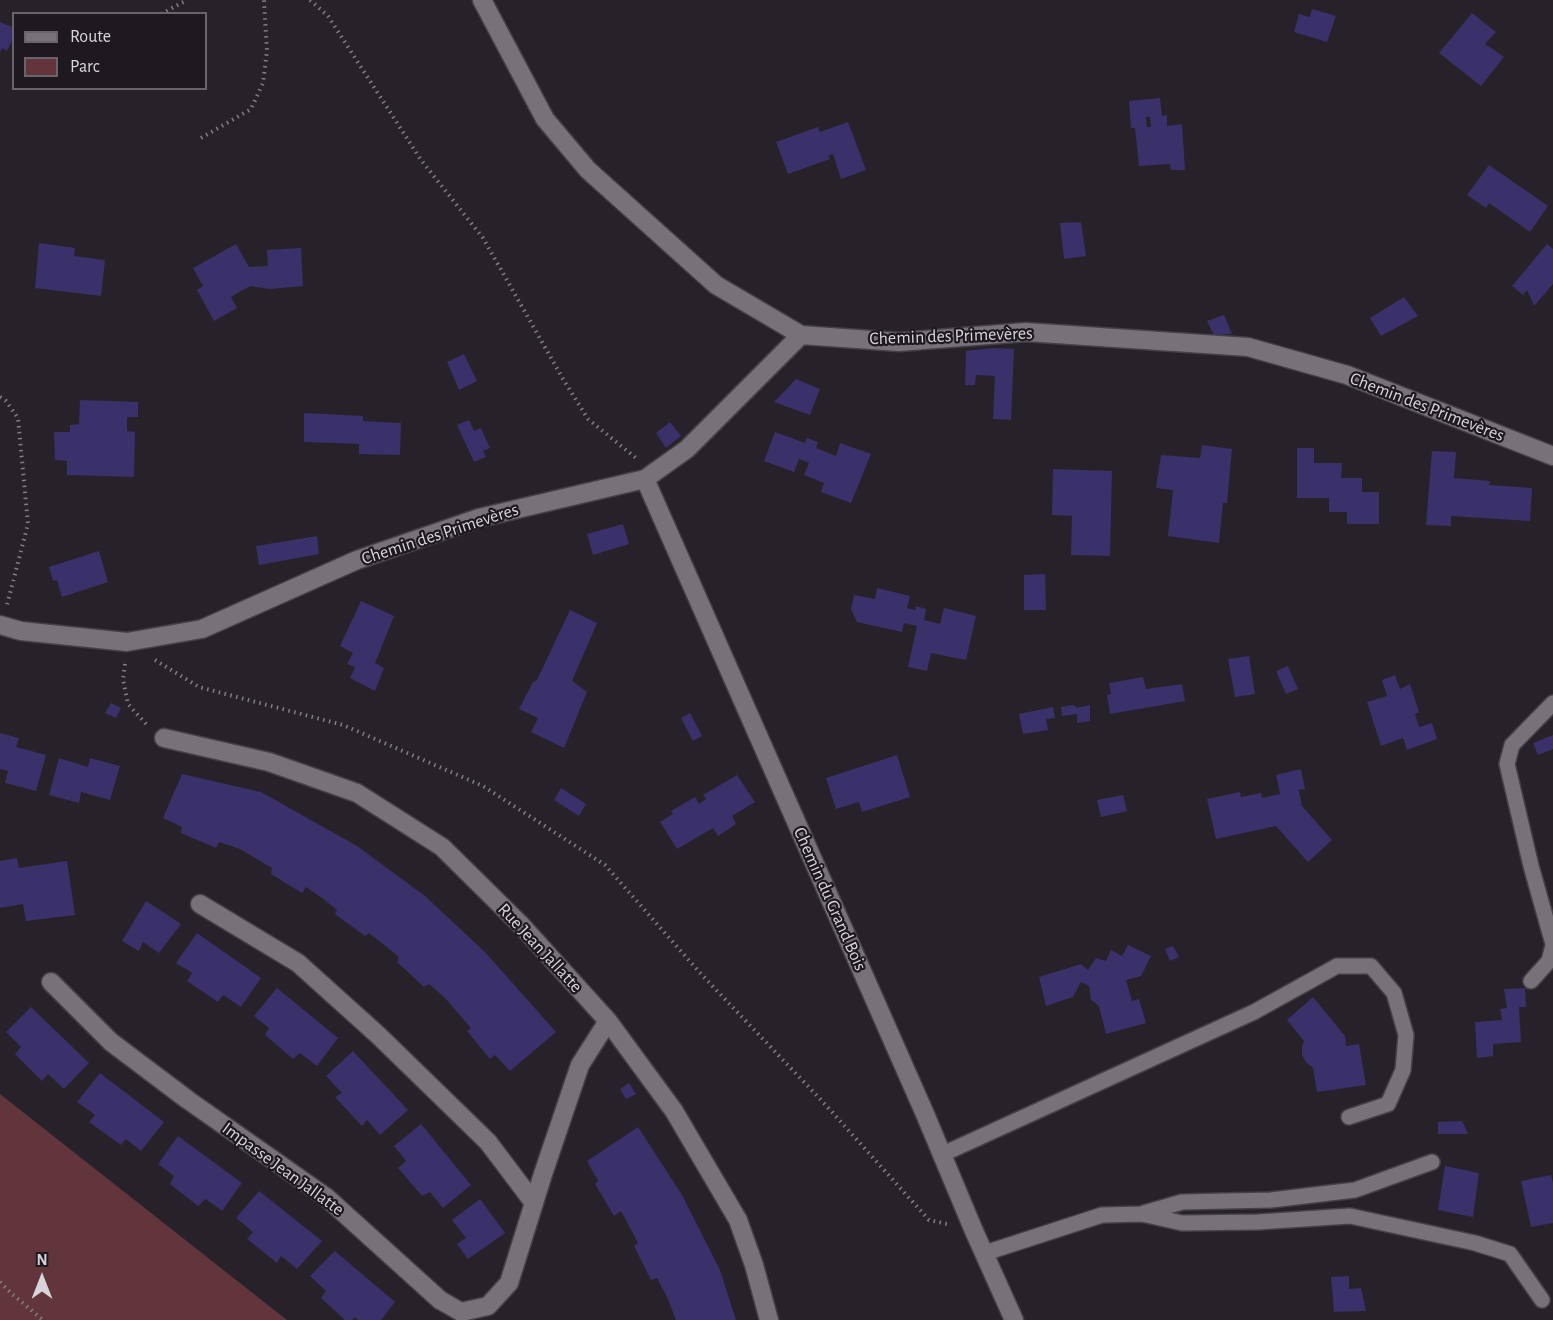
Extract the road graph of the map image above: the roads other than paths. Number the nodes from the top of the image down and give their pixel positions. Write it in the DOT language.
graph roads {
  1 [pos="482,0"];
  2 [pos="801,335"];
  3 [pos="1553,456"];
  4 [pos="645,479"];
  5 [pos="1,626"];
  6 [pos="1553,703"];
  7 [pos="164,738"];
  8 [pos="200,904"];
  9 [pos="1553,945"];
  10 [pos="1532,981"];
  11 [pos="51,982"];
  12 [pos="608,1021"];
  13 [pos="1349,1116"];
  14 [pos="943,1154"];
  15 [pos="1432,1162"];
  16 [pos="534,1203"];
  17 [pos="1142,1214"];
  18 [pos="985,1253"];
  19 [pos="1542,1300"];
  20 [pos="769,1320"];
  21 [pos="1014,1320"];
  1 -- 2 [label="street"];
  2 -- 3 [label="street, Chemin des Primevères"];
  2 -- 4 [label="street, Chemin des Primevères"];
  4 -- 5 [label="street, Chemin des Primevères"];
  4 -- 14 [label="street, Chemin du Grand Bois"];
  6 -- 9 [label="lane"];
  7 -- 12 [label="street, Rue Jean Jallatte"];
  8 -- 16 [label="street"];
  9 -- 10 [label="lane"];
  11 -- 16 [label="street, Impasse Jean Jallatte"];
  12 -- 16 [label="street, Impasse Jean Jallatte"];
  12 -- 20 [label="street, Rue Jean Jallatte"];
  13 -- 14 [label="lane"];
  14 -- 18 [label="street, Chemin du Grand Bois"];
  15 -- 17 [label="lane"];
  17 -- 18 [label="lane"];
  17 -- 19 [label="lane"];
  18 -- 21 [label="street, Chemin du Grand Bois"];
}
